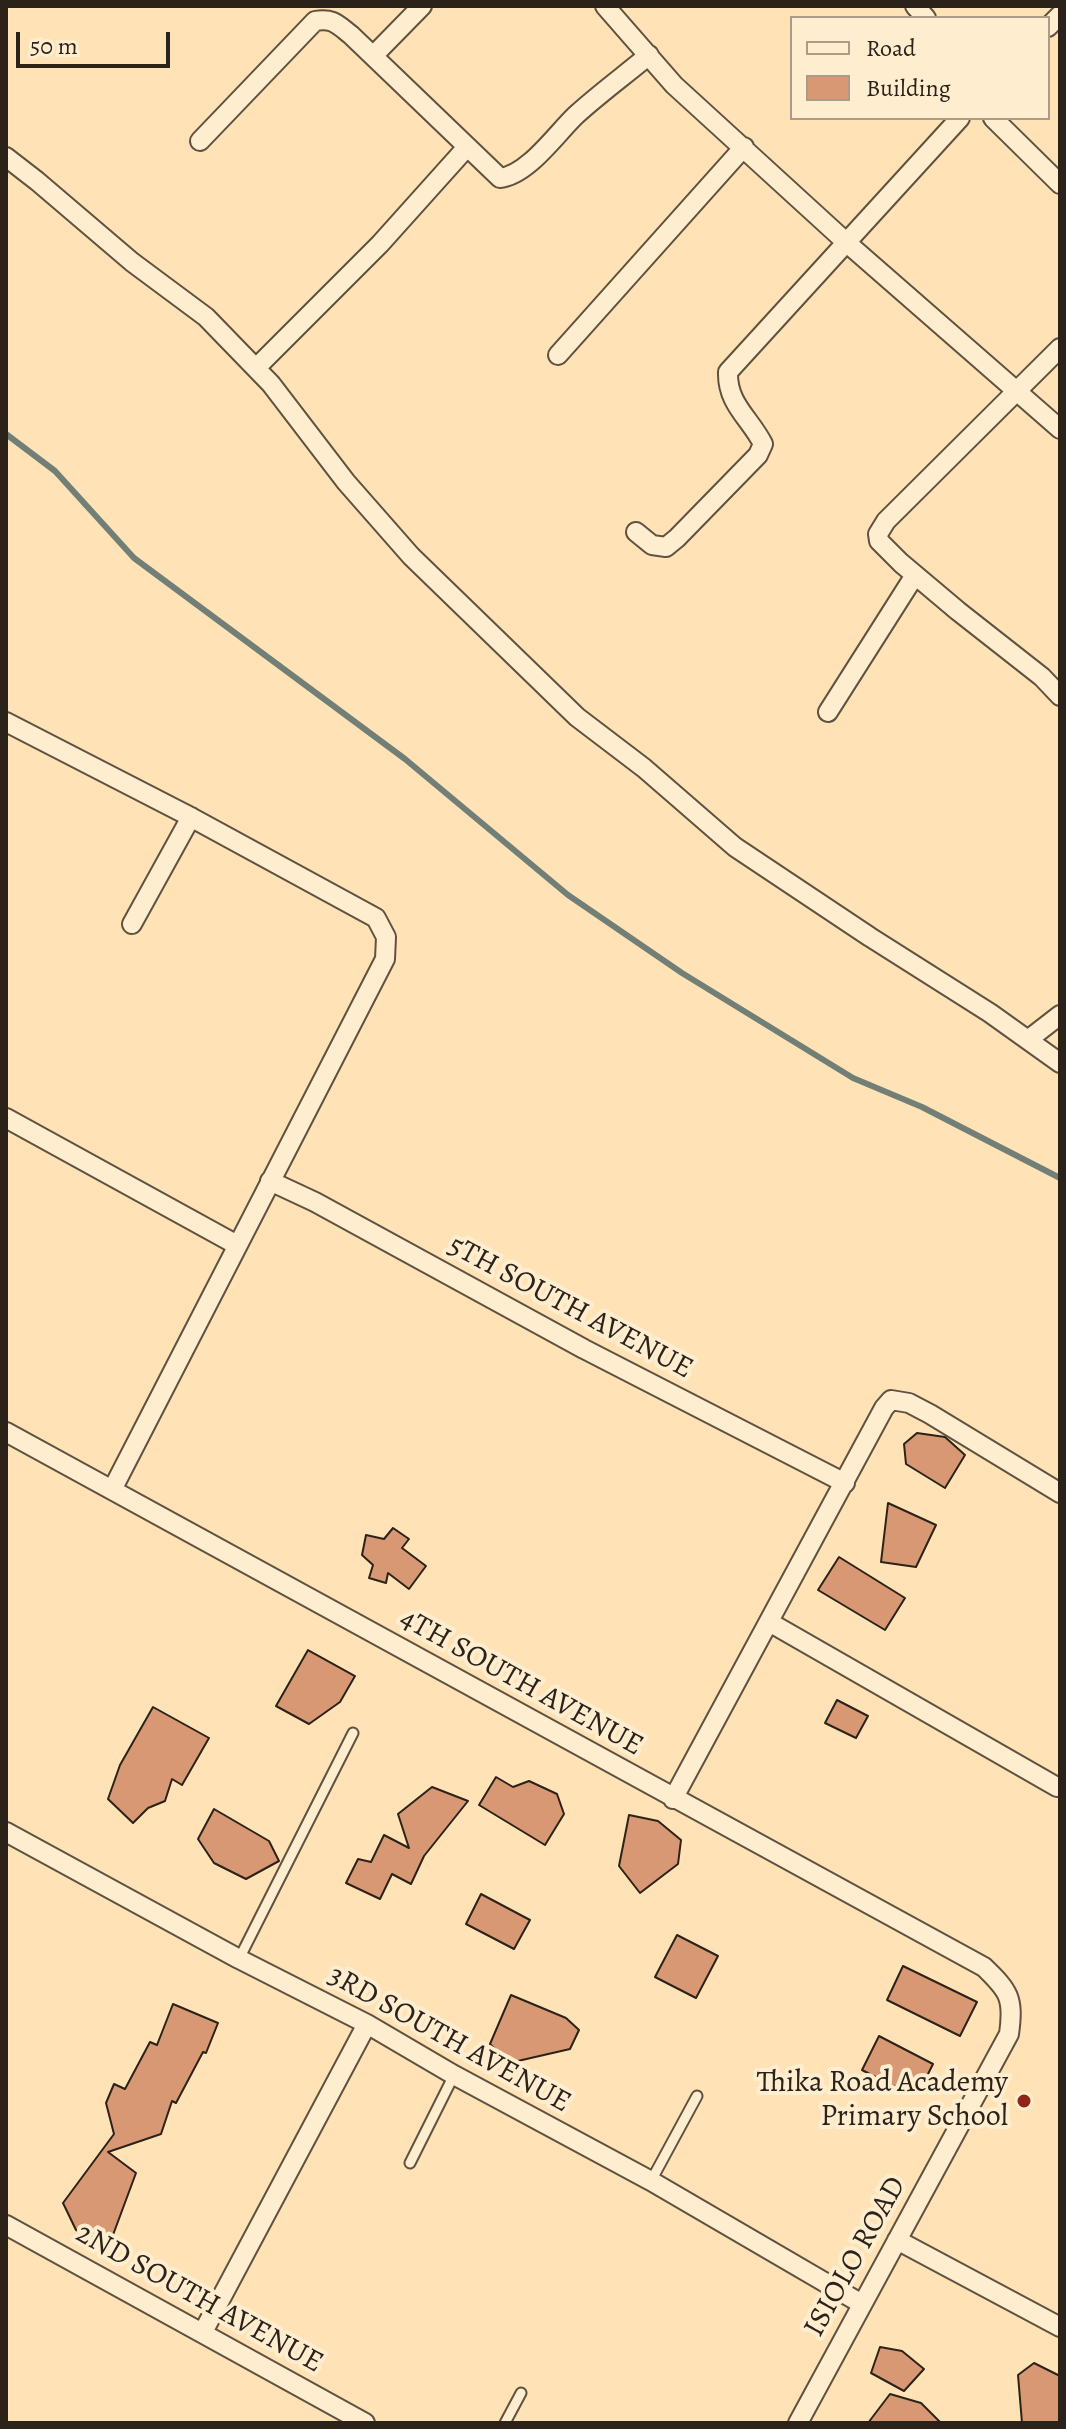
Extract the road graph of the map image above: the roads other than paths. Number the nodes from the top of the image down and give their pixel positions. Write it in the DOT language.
graph roads {
  1 [pos="422,6"];
  2 [pos="605,6"];
  3 [pos="649,55"];
  4 [pos="373,56"];
  5 [pos="958,120"];
  6 [pos="995,120"];
  7 [pos="200,141"];
  8 [pos="467,147"];
  9 [pos="744,147"];
  10 [pos="6,157"];
  11 [pos="1060,184"];
  12 [pos="847,243"];
  13 [pos="1060,348"];
  14 [pos="558,355"];
  15 [pos="256,368"];
  16 [pos="1016,392"];
  17 [pos="1060,429"];
  18 [pos="636,532"];
  19 [pos="915,575"];
  20 [pos="1060,696"];
  21 [pos="828,712"];
  22 [pos="6,722"];
  23 [pos="188,816"];
  24 [pos="132,924"];
  25 [pos="1060,1015"];
  26 [pos="1029,1039"];
  27 [pos="1060,1063"];
  28 [pos="6,1118"];
  29 [pos="270,1181"];
  30 [pos="237,1245"];
  31 [pos="6,1432"];
  32 [pos="845,1483"];
  33 [pos="112,1490"];
  34 [pos="1060,1493"];
  35 [pos="769,1622"];
  36 [pos="353,1733"];
  37 [pos="1057,1787"];
  38 [pos="673,1799"];
  39 [pos="6,1832"];
  40 [pos="239,1959"];
  41 [pos="1005,1988"];
  42 [pos="367,2024"];
  43 [pos="454,2075"];
  44 [pos="697,2096"];
  45 [pos="410,2163"];
  46 [pos="651,2181"];
  47 [pos="6,2225"];
  48 [pos="897,2240"];
  49 [pos="862,2304"];
  50 [pos="1060,2327"];
  51 [pos="203,2332"];
  52 [pos="521,2393"];
  53 [pos="365,2423"];
  54 [pos="505,2423"];
  55 [pos="798,2423"];
  1 -- 4 [label="street"];
  2 -- 3 [label="street"];
  3 -- 8 [label="street"];
  3 -- 9 [label="street"];
  4 -- 7 [label="street"];
  4 -- 8 [label="street"];
  5 -- 12 [label="street"];
  6 -- 11 [label="street"];
  8 -- 15 [label="street"];
  9 -- 12 [label="street"];
  9 -- 14 [label="street"];
  10 -- 15 [label="street"];
  12 -- 16 [label="street"];
  12 -- 18 [label="street"];
  13 -- 16 [label="street"];
  15 -- 26 [label="street"];
  16 -- 17 [label="street"];
  16 -- 19 [label="street"];
  19 -- 20 [label="street"];
  19 -- 21 [label="street"];
  22 -- 23 [label="street"];
  23 -- 24 [label="street"];
  23 -- 29 [label="street"];
  25 -- 26 [label="street"];
  26 -- 27 [label="street"];
  28 -- 30 [label="street"];
  29 -- 30 [label="street"];
  29 -- 32 [label="street, 5TH SOUTH AVENUE"];
  30 -- 33 [label="street"];
  31 -- 33 [label="street, 4TH SOUTH AVENUE"];
  32 -- 34 [label="street"];
  32 -- 35 [label="street"];
  33 -- 38 [label="street, 4TH SOUTH AVENUE"];
  35 -- 37 [label="street"];
  35 -- 38 [label="street"];
  36 -- 40 [label="lane"];
  38 -- 41 [label="street, 4TH SOUTH AVENUE"];
  39 -- 40 [label="street, 3RD SOUTH AVENUE"];
  40 -- 42 [label="street, 3RD SOUTH AVENUE"];
  41 -- 48 [label="street, ISIOLO ROAD"];
  42 -- 43 [label="street, 3RD SOUTH AVENUE"];
  42 -- 51 [label="street"];
  43 -- 45 [label="lane"];
  43 -- 46 [label="street, 3RD SOUTH AVENUE"];
  44 -- 46 [label="lane"];
  46 -- 49 [label="street, 3RD SOUTH AVENUE"];
  47 -- 51 [label="street, 2ND SOUTH AVENUE"];
  48 -- 49 [label="street, ISIOLO ROAD"];
  48 -- 50 [label="street"];
  49 -- 55 [label="street, ISIOLO ROAD"];
  51 -- 53 [label="street, 2ND SOUTH AVENUE"];
  52 -- 54 [label="lane"];
}
